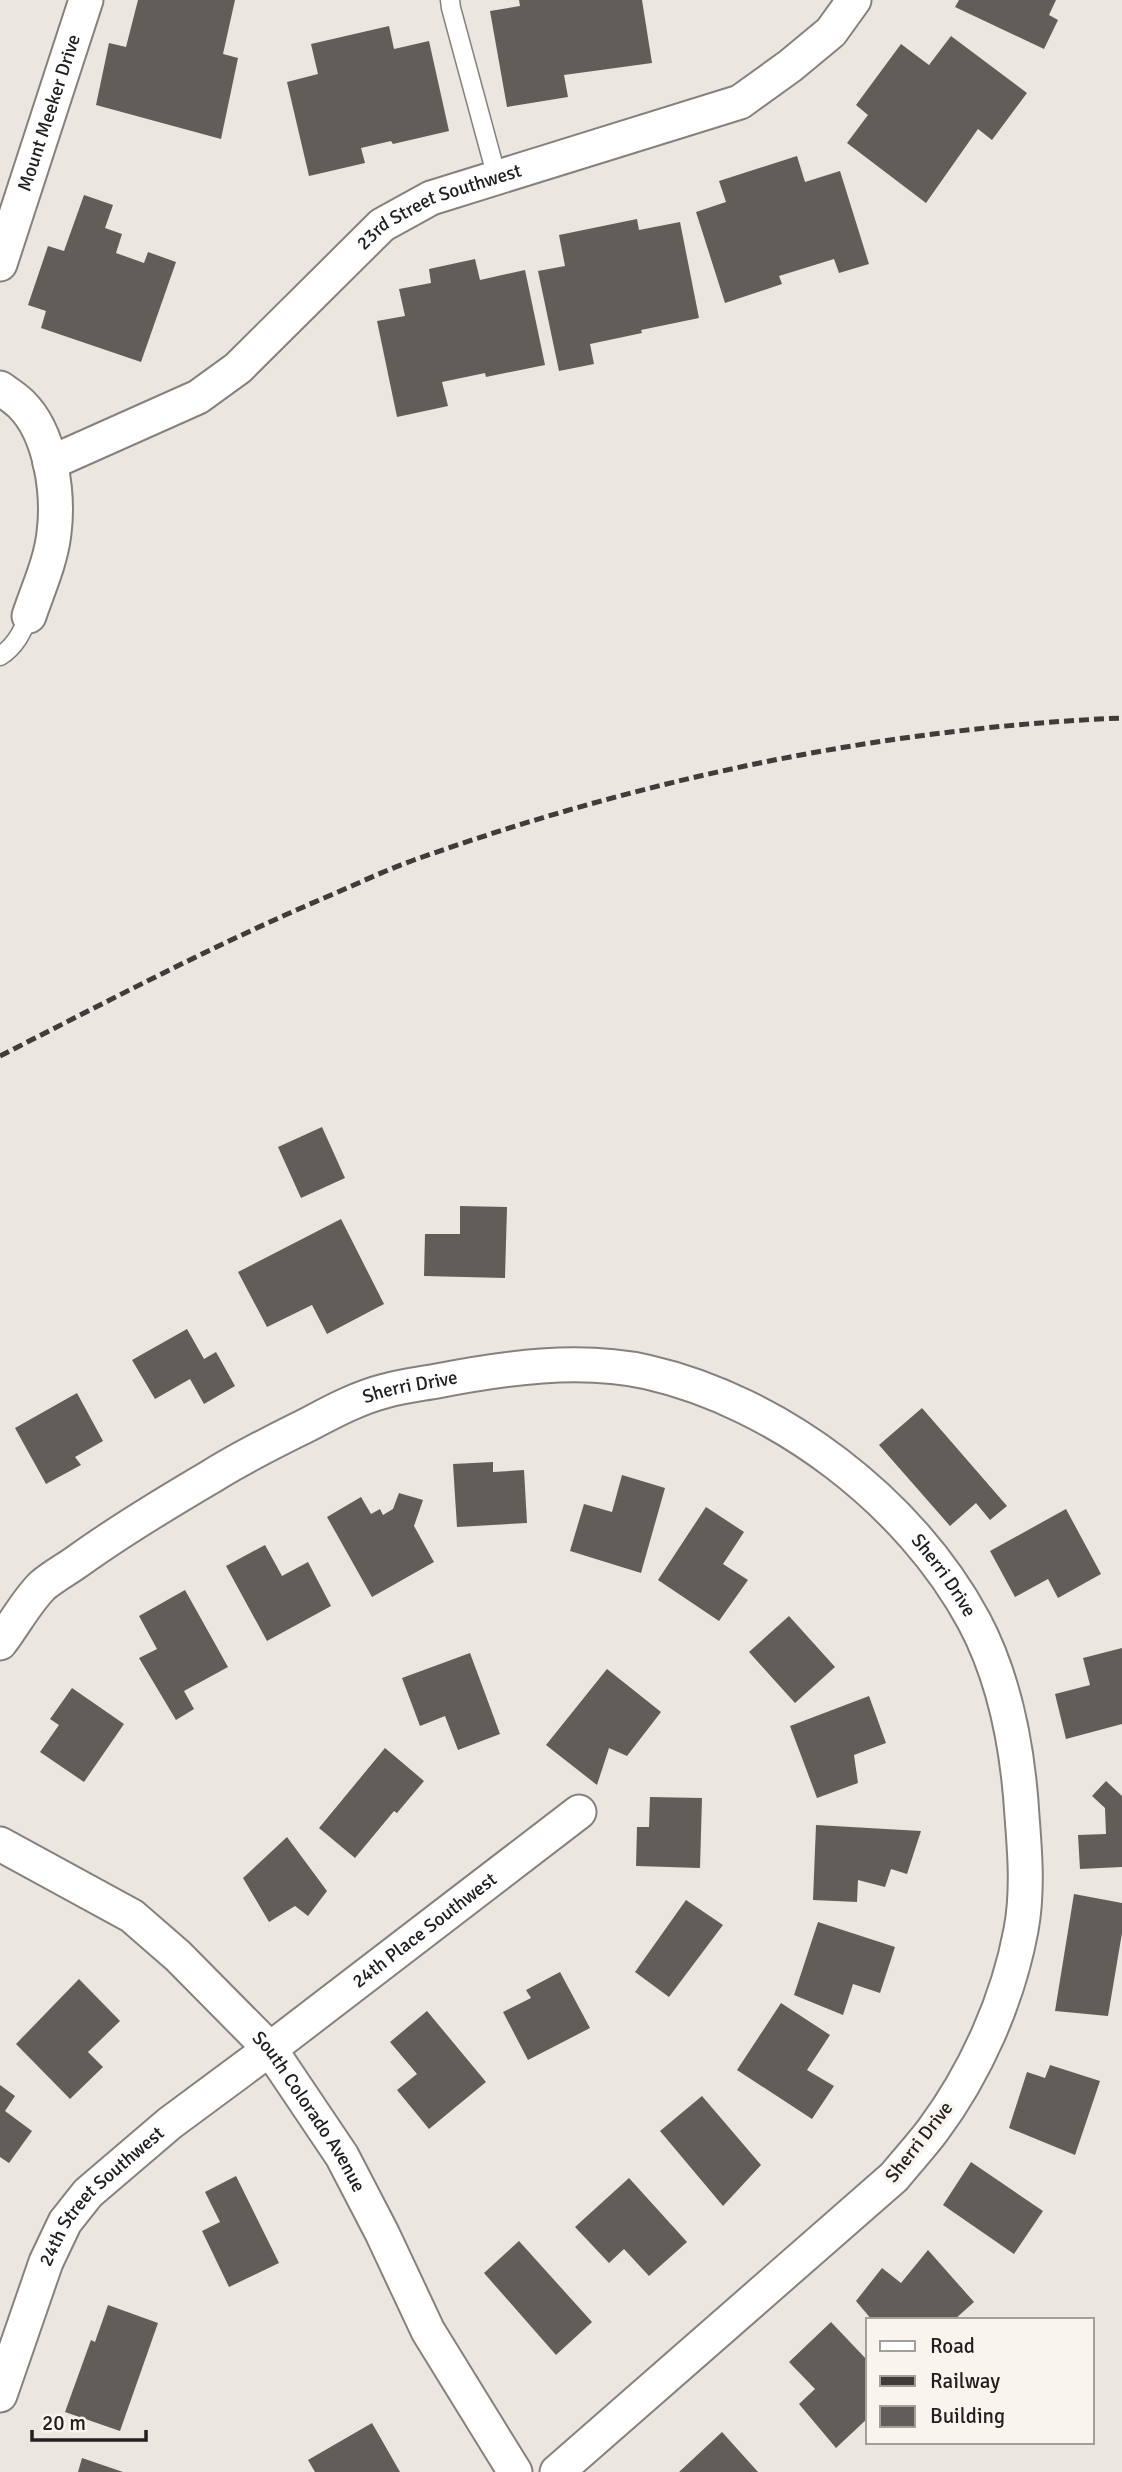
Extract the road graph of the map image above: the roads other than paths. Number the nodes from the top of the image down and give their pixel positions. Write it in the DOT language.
graph roads {
  1 [pos="86,0"];
  2 [pos="450,0"];
  3 [pos="854,0"];
  4 [pos="497,178"];
  5 [pos="0,264"];
  6 [pos="0,387"];
  7 [pos="50,463"];
  8 [pos="29,616"];
  9 [pos="0,656"];
  10 [pos="0,1643"];
  11 [pos="579,1812"];
  12 [pos="0,1844"];
  13 [pos="270,2049"];
  14 [pos="0,2395"];
  15 [pos="514,2472"];
  16 [pos="557,2472"];
  1 -- 5 [label="street, Mount Meeker Drive"];
  2 -- 4 [label="lane"];
  3 -- 4 [label="street, 23rd Street Southwest"];
  4 -- 7 [label="street, 23rd Street Southwest"];
  6 -- 7 [label="street"];
  7 -- 8 [label="street"];
  8 -- 9 [label="lane"];
  10 -- 16 [label="street, Sherri Drive"];
  11 -- 13 [label="street, 24th Place Southwest"];
  12 -- 13 [label="street, South Colorado Avenue"];
  13 -- 14 [label="street, 24th Street Southwest"];
  13 -- 15 [label="street, South Colorado Avenue"];
}
